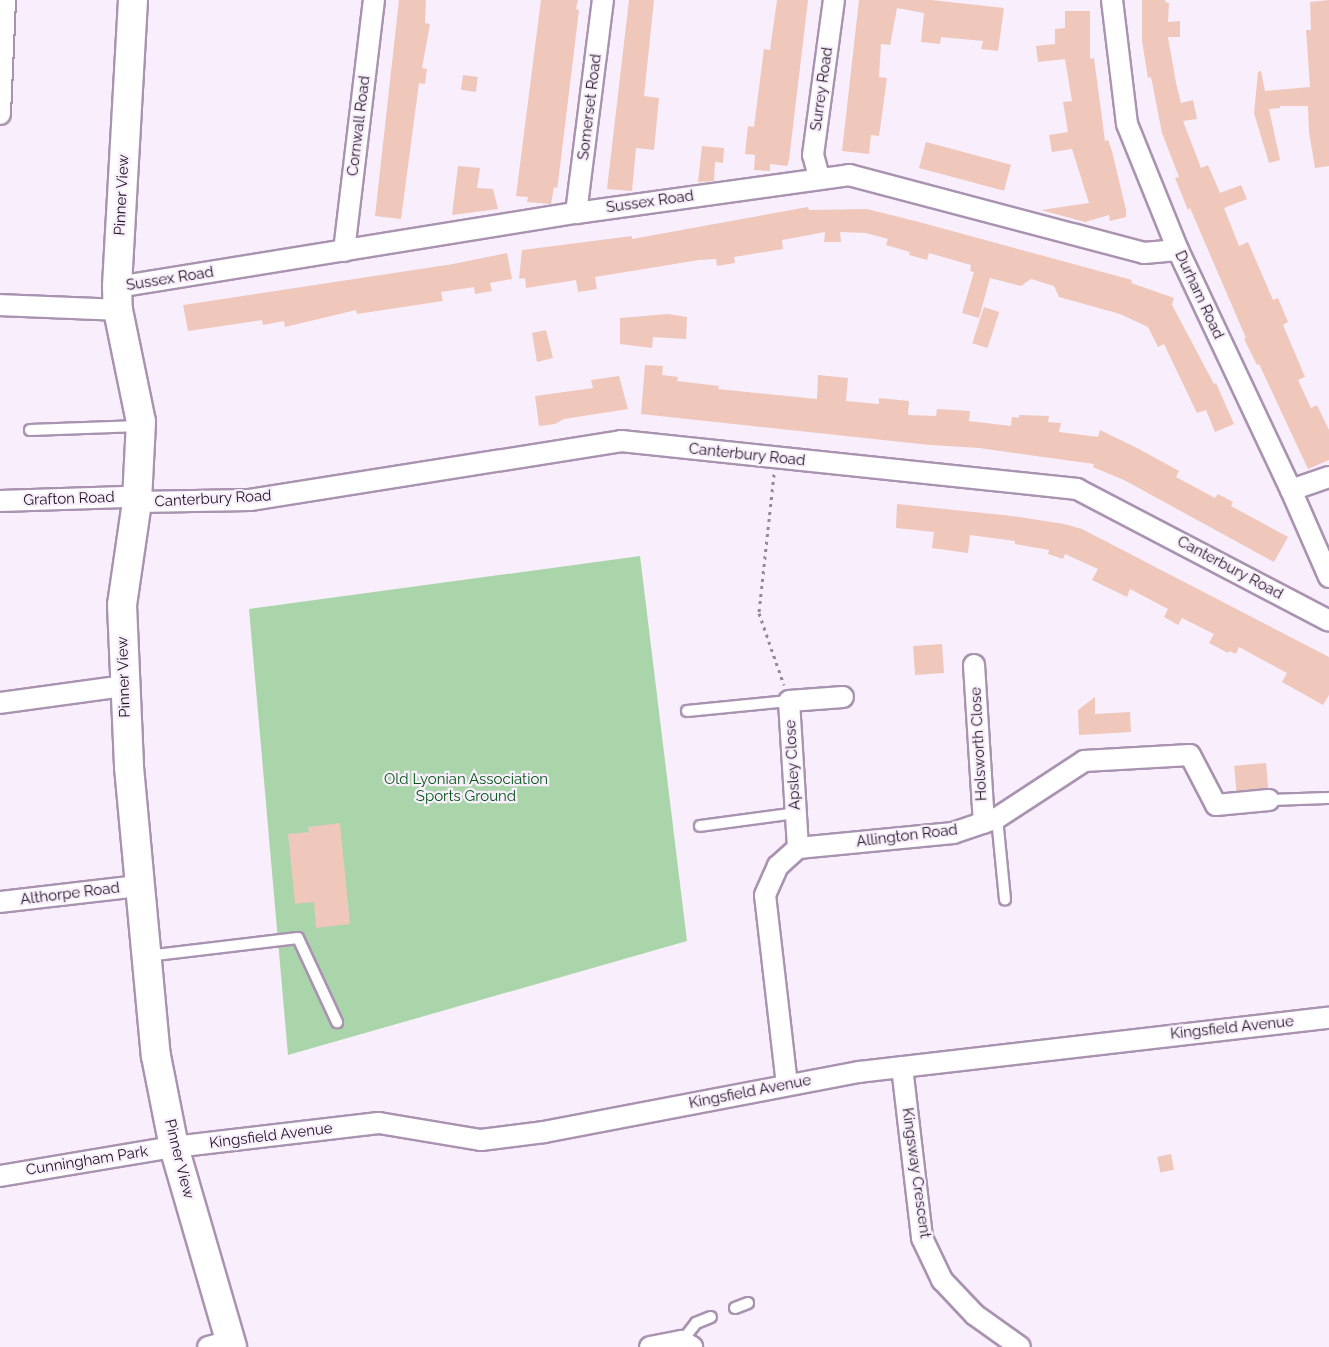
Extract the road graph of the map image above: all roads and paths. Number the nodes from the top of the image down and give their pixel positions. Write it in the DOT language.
graph roads {
  1 [pos="5,0"];
  2 [pos="133,0"];
  3 [pos="374,0"];
  4 [pos="603,0"];
  5 [pos="834,0"];
  6 [pos="1112,0"];
  7 [pos="0,114"];
  8 [pos="819,177"];
  9 [pos="576,213"];
  10 [pos="1178,250"];
  11 [pos="344,251"];
  12 [pos="118,299"];
  13 [pos="0,305"];
  14 [pos="141,426"];
  15 [pos="30,430"];
  16 [pos="776,458"];
  17 [pos="1329,477"];
  18 [pos="1291,490"];
  19 [pos="0,501"];
  20 [pos="137,502"];
  21 [pos="1329,577"];
  22 [pos="1329,621"];
  23 [pos="974,665"];
  24 [pos="124,686"];
  25 [pos="843,697"];
  26 [pos="789,701"];
  27 [pos="0,703"];
  28 [pos="687,711"];
  29 [pos="1329,798"];
  30 [pos="1269,800"];
  31 [pos="796,813"];
  32 [pos="990,820"];
  33 [pos="700,826"];
  34 [pos="798,848"];
  35 [pos="139,886"];
  36 [pos="1005,900"];
  37 [pos="0,903"];
  38 [pos="147,956"];
  39 [pos="1329,1018"];
  40 [pos="337,1022"];
  41 [pos="902,1067"];
  42 [pos="787,1084"];
  43 [pos="174,1148"];
  44 [pos="0,1176"];
  45 [pos="748,1303"];
  46 [pos="735,1308"];
  47 [pos="711,1317"];
  48 [pos="687,1344"];
  49 [pos="223,1345"];
  50 [pos="650,1347"];
  51 [pos="1020,1347"];
  1 -- 7 [label="street"];
  2 -- 12 [label="street, Pinner View"];
  3 -- 11 [label="street, Cornwall Road"];
  4 -- 9 [label="street, Somerset Road"];
  5 -- 8 [label="street, Surrey Road"];
  6 -- 10 [label="street, Durham Road"];
  8 -- 9 [label="street, Sussex Road"];
  8 -- 10 [label="street, Sussex Road"];
  9 -- 11 [label="street, Sussex Road"];
  10 -- 18 [label="street, Durham Road"];
  11 -- 12 [label="street, Sussex Road"];
  12 -- 13 [label="street, Sussex Road"];
  12 -- 14 [label="street, Pinner View"];
  14 -- 15 [label="lane"];
  14 -- 20 [label="street, Pinner View"];
  16 -- 20 [label="street, Canterbury Road"];
  16 -- 22 [label="street, Canterbury Road"];
  16 -- 26 [label="path"];
  17 -- 18 [label="street"];
  18 -- 21 [label="street, Durham Road"];
  19 -- 20 [label="street, Grafton Road"];
  20 -- 24 [label="street, Pinner View"];
  23 -- 32 [label="street, Holsworth Close"];
  24 -- 27 [label="street"];
  24 -- 35 [label="street, Pinner View"];
  25 -- 26 [label="street, Apsley Close"];
  26 -- 28 [label="lane"];
  26 -- 31 [label="street, Apsley Close"];
  29 -- 30 [label="lane"];
  30 -- 32 [label="street, Allington Road"];
  31 -- 33 [label="lane"];
  31 -- 34 [label="street, Apsley Close"];
  32 -- 34 [label="street, Allington Road"];
  32 -- 36 [label="lane"];
  34 -- 42 [label="street"];
  35 -- 37 [label="street, Althorpe Road"];
  35 -- 38 [label="street, Pinner View"];
  38 -- 40 [label="lane"];
  38 -- 43 [label="street, Pinner View"];
  39 -- 41 [label="street, Kingsfield Avenue"];
  41 -- 42 [label="street, Kingsfield Avenue"];
  41 -- 51 [label="street, Kingsway Crescent"];
  42 -- 43 [label="street, Kingsfield Avenue"];
  43 -- 44 [label="street, Cunningham Park"];
  43 -- 49 [label="street, Pinner View"];
  45 -- 46 [label="lane"];
  47 -- 48 [label="lane"];
  48 -- 50 [label="street"];
}
